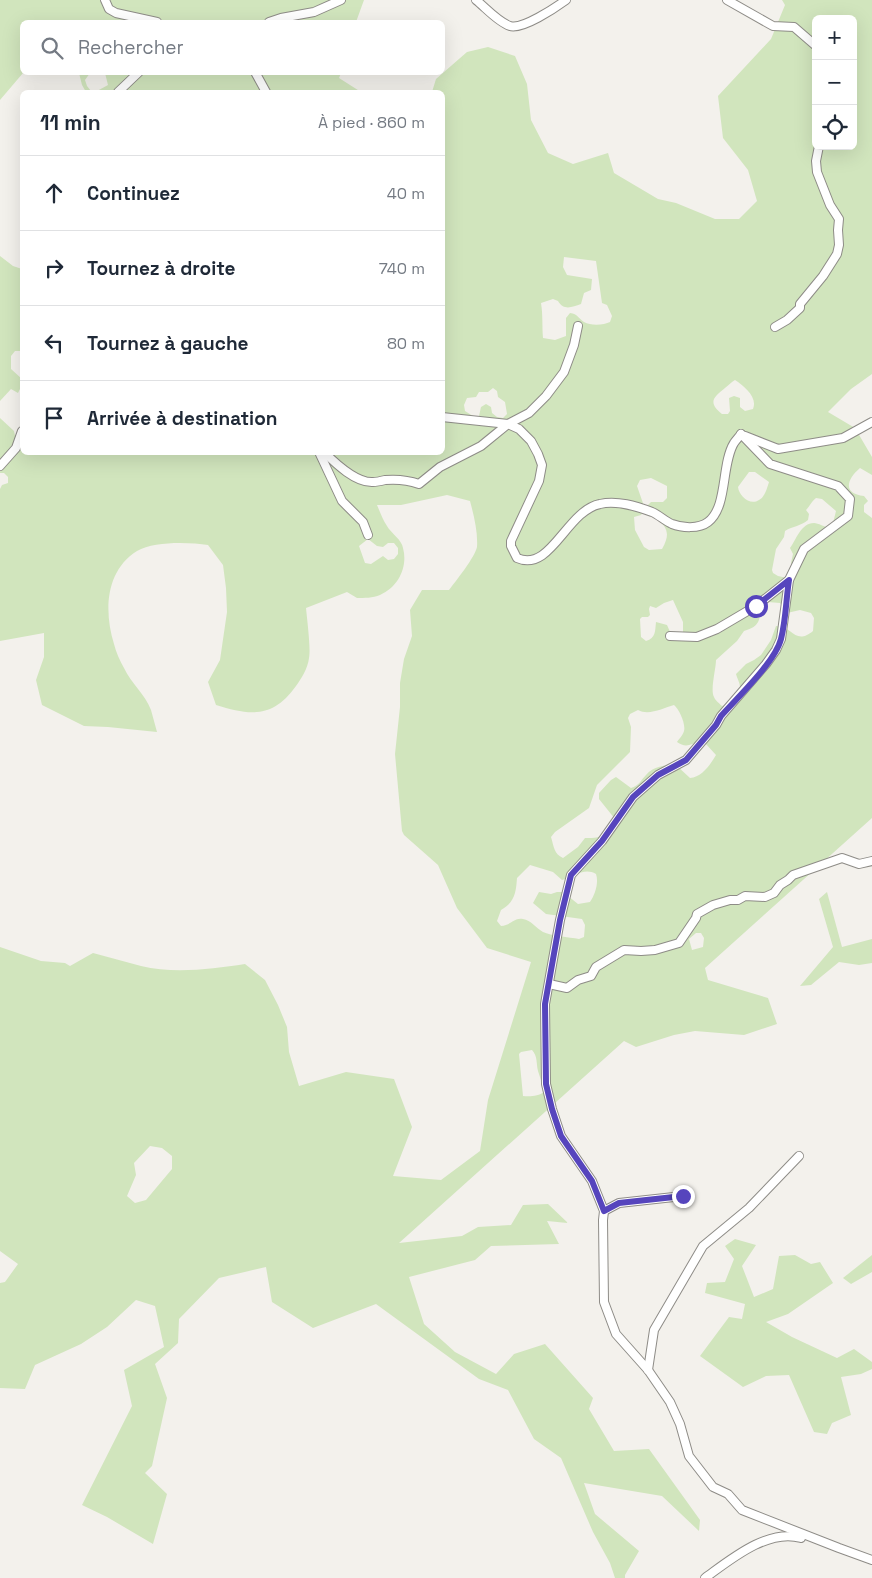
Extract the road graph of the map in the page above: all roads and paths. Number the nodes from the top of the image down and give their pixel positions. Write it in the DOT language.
graph roads {
  1 [pos="105,0"];
  2 [pos="341,0"];
  3 [pos="476,0"];
  4 [pos="566,0"];
  5 [pos="727,0"];
  6 [pos="147,20"];
  7 [pos="276,20"];
  8 [pos="812,43"];
  9 [pos="136,75"];
  10 [pos="257,75"];
  11 [pos="120,90"];
  12 [pos="265,90"];
  13 [pos="818,150"];
  14 [pos="578,326"];
  15 [pos="775,327"];
  16 [pos="445,417"];
  17 [pos="872,422"];
  18 [pos="508,424"];
  19 [pos="741,434"];
  20 [pos="20,437"];
  21 [pos="320,455"];
  22 [pos="327,455"];
  23 [pos="0,466"];
  24 [pos="368,535"];
  25 [pos="789,580"];
  26 [pos="670,636"];
  27 [pos="872,861"];
  28 [pos="549,984"];
  29 [pos="800,1156"];
  30 [pos="683,1196"];
  31 [pos="604,1211"];
  32 [pos="648,1370"];
  33 [pos="839,1548"];
  34 [pos="872,1560"];
  35 [pos="705,1578"];
  1 -- 6 [label="street"];
  2 -- 7 [label="street"];
  3 -- 4 [label="street"];
  5 -- 8 [label="street"];
  9 -- 11 [label="street"];
  10 -- 12 [label="street"];
  13 -- 15 [label="street"];
  14 -- 18 [label="street"];
  16 -- 18 [label="street"];
  17 -- 19 [label="street"];
  18 -- 19 [label="street"];
  18 -- 22 [label="street"];
  19 -- 25 [label="street"];
  20 -- 23 [label="street"];
  21 -- 24 [label="street"];
  25 -- 26 [label="street"];
  25 -- 28 [label="street"];
  27 -- 28 [label="street"];
  28 -- 31 [label="street"];
  29 -- 32 [label="street"];
  30 -- 31 [label="street"];
  31 -- 32 [label="street"];
  32 -- 33 [label="street"];
  33 -- 34 [label="street"];
  33 -- 35 [label="street"];
}
